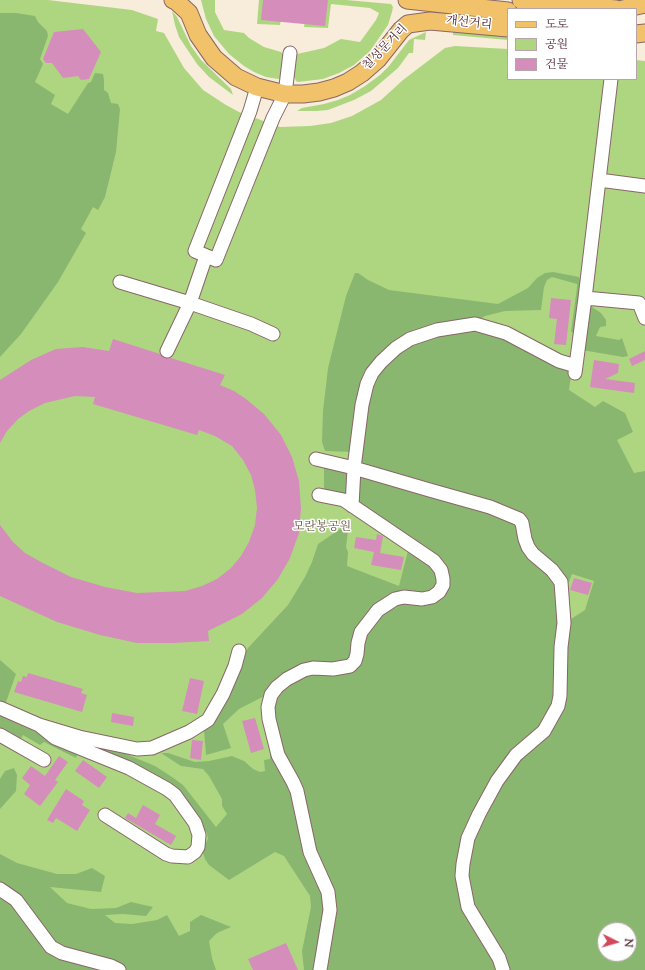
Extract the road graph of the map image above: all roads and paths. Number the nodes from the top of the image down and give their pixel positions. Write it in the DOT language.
graph roads {
  1 [pos="173,0"];
  2 [pos="407,0"];
  3 [pos="521,0"];
  4 [pos="641,2"];
  5 [pos="605,8"];
  6 [pos="626,8"];
  7 [pos="507,11"];
  8 [pos="430,21"];
  9 [pos="507,28"];
  10 [pos="290,53"];
  11 [pos="610,80"];
  12 [pos="257,87"];
  13 [pos="285,94"];
  14 [pos="599,180"];
  15 [pos="645,186"];
  16 [pos="206,256"];
  17 [pos="120,282"];
  18 [pos="585,298"];
  19 [pos="190,303"];
  20 [pos="642,303"];
  21 [pos="645,318"];
  22 [pos="273,334"];
  23 [pos="167,351"];
  24 [pos="316,459"];
  25 [pos="354,468"];
  26 [pos="319,495"];
  27 [pos="352,506"];
  28 [pos="239,651"];
  29 [pos="0,708"];
  30 [pos="39,726"];
  31 [pos="0,735"];
  32 [pos="44,760"];
  33 [pos="105,815"];
  34 [pos="0,890"];
  35 [pos="119,970"];
  36 [pos="320,970"];
  37 [pos="503,970"];
  1 -- 12 [label="main road, 칠성문거리"];
  2 -- 7 [label="main road, 개선거리"];
  3 -- 5 [label="main road"];
  4 -- 6 [label="main road"];
  8 -- 9 [label="main road, 개선거리"];
  8 -- 13 [label="main road, 칠성문거리"];
  10 -- 13 [label="lane"];
  11 -- 14 [label="lane"];
  12 -- 13 [label="main road, 칠성문거리"];
  12 -- 16 [label="lane"];
  13 -- 16 [label="lane"];
  14 -- 15 [label="lane"];
  14 -- 18 [label="lane"];
  16 -- 19 [label="lane"];
  17 -- 19 [label="lane"];
  18 -- 20 [label="lane"];
  18 -- 25 [label="lane"];
  19 -- 22 [label="lane"];
  19 -- 23 [label="lane"];
  20 -- 21 [label="lane"];
  24 -- 25 [label="lane"];
  25 -- 27 [label="lane"];
  25 -- 37 [label="lane"];
  26 -- 27 [label="lane"];
  27 -- 36 [label="lane"];
  28 -- 30 [label="lane"];
  29 -- 30 [label="lane"];
  30 -- 33 [label="lane"];
  31 -- 32 [label="lane"];
  34 -- 35 [label="lane"];
}
